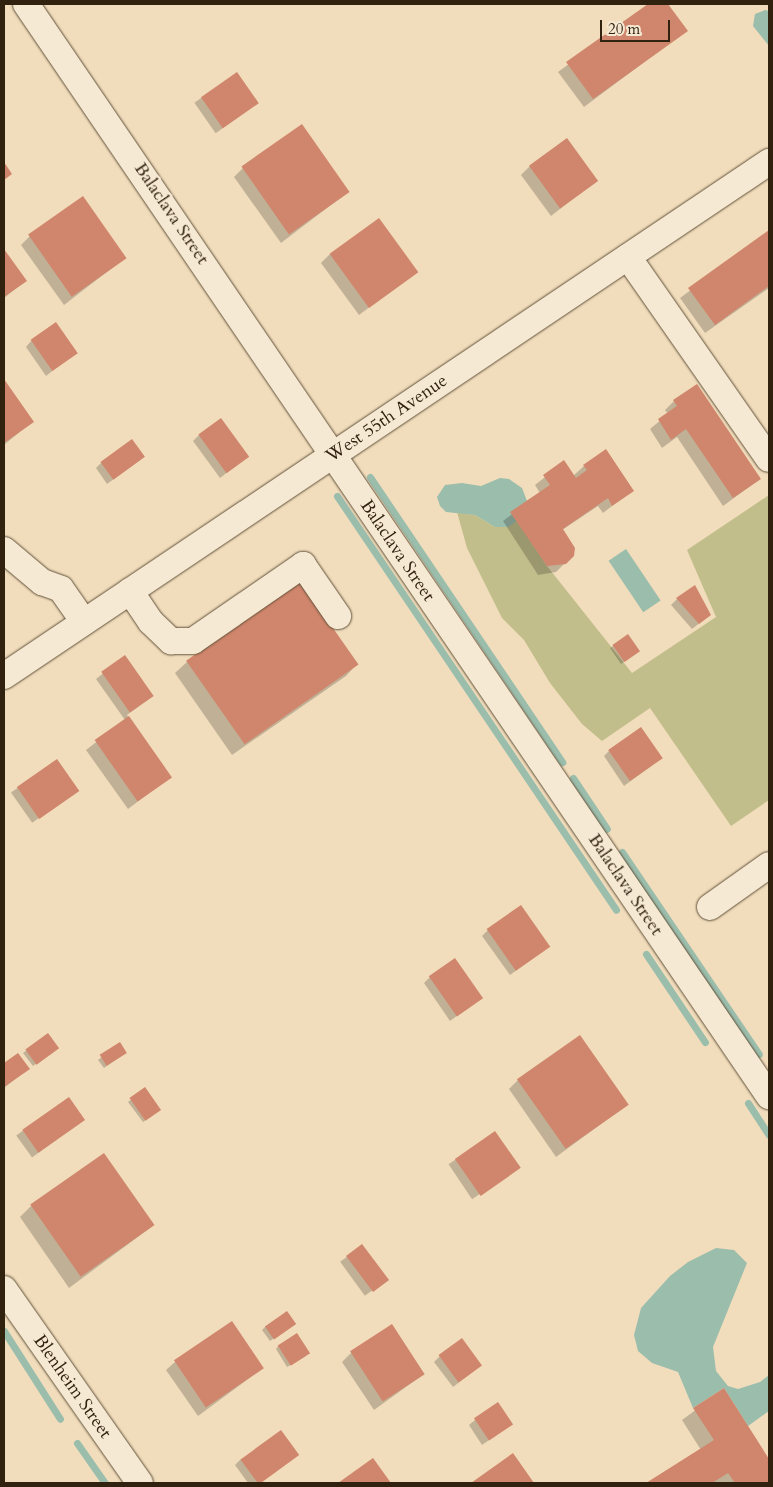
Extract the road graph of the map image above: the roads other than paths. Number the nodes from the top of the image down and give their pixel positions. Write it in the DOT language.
graph roads {
  1 [pos="26,4"];
  2 [pos="769,162"];
  3 [pos="628,257"];
  4 [pos="332,456"];
  5 [pos="769,459"];
  6 [pos="4,550"];
  7 [pos="130,591"];
  8 [pos="338,616"];
  9 [pos="84,622"];
  10 [pos="4,676"];
  11 [pos="769,866"];
  12 [pos="710,907"];
  13 [pos="768,1091"];
  14 [pos="4,1289"];
  15 [pos="140,1483"];
  1 -- 4 [label="street, Balaclava Street"];
  2 -- 3 [label="street, West 55th Avenue"];
  3 -- 4 [label="street, West 55th Avenue"];
  3 -- 5 [label="street"];
  4 -- 7 [label="street, West 55th Avenue"];
  4 -- 13 [label="street, Balaclava Street"];
  6 -- 9 [label="street"];
  7 -- 8 [label="street"];
  7 -- 9 [label="street, West 55th Avenue"];
  9 -- 10 [label="street, West 55th Avenue"];
  11 -- 12 [label="street"];
  14 -- 15 [label="street, Blenheim Street"];
}
